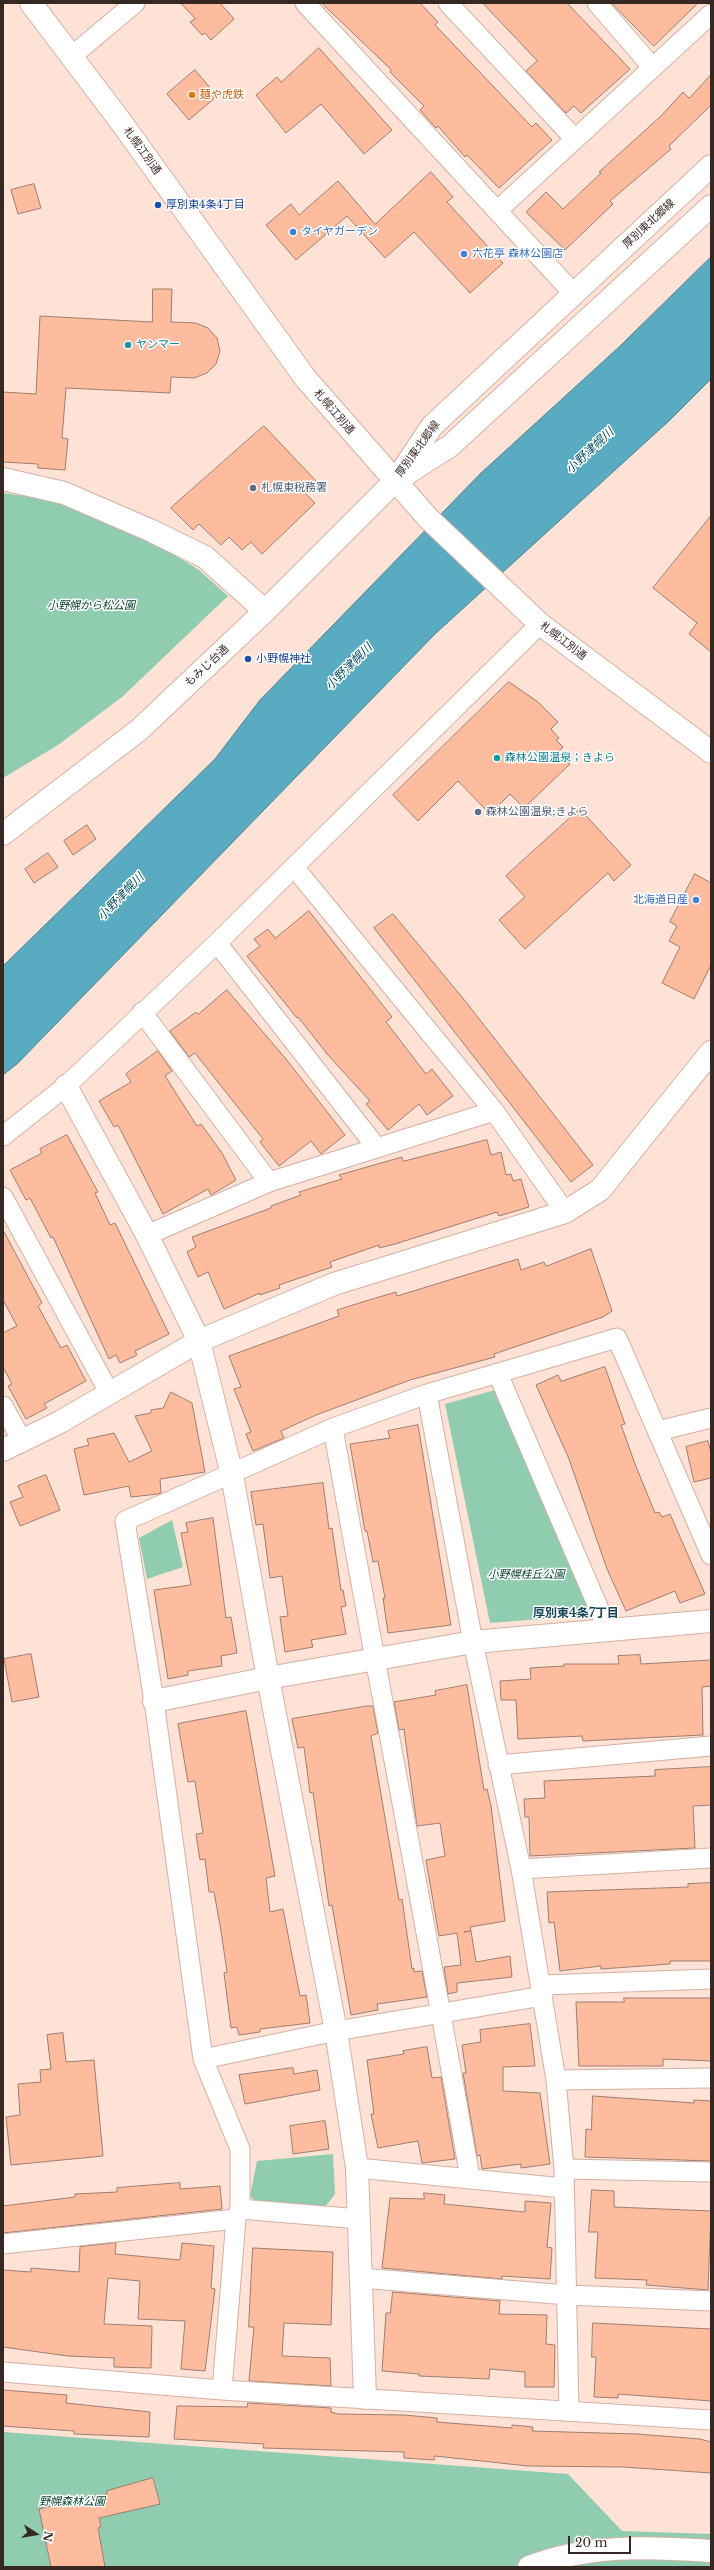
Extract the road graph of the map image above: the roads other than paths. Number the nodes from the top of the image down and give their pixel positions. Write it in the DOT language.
graph roads {
  1 [pos="31,3"];
  2 [pos="135,3"];
  3 [pos="305,3"];
  4 [pos="448,3"];
  5 [pos="597,3"];
  6 [pos="711,14"];
  7 [pos="72,56"];
  8 [pos="653,68"];
  9 [pos="575,139"];
  10 [pos="711,166"];
  11 [pos="711,206"];
  12 [pos="497,211"];
  13 [pos="574,294"];
  14 [pos="3,479"];
  15 [pos="396,480"];
  16 [pos="265,611"];
  17 [pos="540,624"];
  18 [pos="711,752"];
  19 [pos="3,834"];
  20 [pos="294,867"];
  21 [pos="217,943"];
  22 [pos="142,1012"];
  23 [pos="711,1052"];
  24 [pos="66,1086"];
  25 [pos="494,1111"];
  26 [pos="3,1136"];
  27 [pos="377,1148"];
  28 [pos="269,1182"];
  29 [pos="3,1197"];
  30 [pos="564,1212"];
  31 [pos="148,1235"];
  32 [pos="199,1341"];
  33 [pos="498,1374"];
  34 [pos="110,1394"];
  35 [pos="428,1394"];
  36 [pos="3,1406"];
  37 [pos="711,1418"];
  38 [pos="333,1428"];
  39 [pos="658,1431"];
  40 [pos="23,1442"];
  41 [pos="3,1450"];
  42 [pos="232,1475"];
  43 [pos="710,1551"];
  44 [pos="711,1621"];
  45 [pos="608,1630"];
  46 [pos="473,1642"];
  47 [pos="374,1660"];
  48 [pos="268,1678"];
  49 [pos="154,1702"];
  50 [pos="711,1746"];
  51 [pos="498,1766"];
  52 [pos="711,1858"];
  53 [pos="521,1869"];
  54 [pos="711,1979"];
  55 [pos="543,1990"];
  56 [pos="442,2012"];
  57 [pos="336,2031"];
  58 [pos="203,2059"];
  59 [pos="711,2078"];
  60 [pos="556,2080"];
  61 [pos="357,2168"];
  62 [pos="564,2169"];
  63 [pos="711,2172"];
  64 [pos="470,2178"];
  65 [pos="564,2188"];
  66 [pos="238,2214"];
  67 [pos="360,2219"];
  68 [pos="3,2244"];
  69 [pos="361,2278"];
  70 [pos="568,2296"];
  71 [pos="711,2302"];
  72 [pos="3,2372"];
  73 [pos="222,2390"];
  74 [pos="365,2398"];
  75 [pos="569,2410"];
  76 [pos="711,2420"];
  77 [pos="711,2552"];
  78 [pos="528,2567"];
  1 -- 7 [label="main road, 札幌江別通"];
  2 -- 7 [label="street"];
  3 -- 12 [label="street"];
  4 -- 9 [label="street"];
  5 -- 8 [label="street"];
  6 -- 8 [label="street"];
  7 -- 15 [label="main road, 札幌江別通"];
  8 -- 9 [label="street"];
  9 -- 12 [label="street"];
  10 -- 13 [label="main road, 厚別東北郷線"];
  11 -- 15 [label="main road, 厚別東北郷線"];
  12 -- 13 [label="street"];
  13 -- 15 [label="main road, 厚別東北郷線"];
  14 -- 16 [label="main road"];
  15 -- 16 [label="main road, もみじ台通"];
  15 -- 17 [label="main road, 札幌江別通"];
  16 -- 19 [label="main road, もみじ台通"];
  17 -- 18 [label="main road, 札幌江別通"];
  17 -- 20 [label="street"];
  20 -- 21 [label="street"];
  20 -- 25 [label="street"];
  21 -- 22 [label="street"];
  21 -- 27 [label="street"];
  22 -- 24 [label="street"];
  22 -- 28 [label="street"];
  23 -- 30 [label="main road"];
  24 -- 26 [label="street"];
  24 -- 31 [label="main road"];
  25 -- 27 [label="street"];
  25 -- 30 [label="street"];
  27 -- 28 [label="street"];
  28 -- 31 [label="street"];
  29 -- 34 [label="street"];
  30 -- 32 [label="main road"];
  31 -- 32 [label="main road"];
  32 -- 34 [label="main road"];
  32 -- 42 [label="main road"];
  33 -- 35 [label="street"];
  33 -- 39 [label="street"];
  33 -- 45 [label="street"];
  34 -- 40 [label="main road"];
  35 -- 38 [label="street"];
  35 -- 46 [label="street"];
  36 -- 40 [label="street"];
  37 -- 39 [label="street"];
  38 -- 42 [label="street"];
  38 -- 47 [label="street"];
  39 -- 43 [label="street"];
  40 -- 41 [label="main road"];
  42 -- 48 [label="main road"];
  42 -- 49 [label="street"];
  44 -- 45 [label="main road"];
  45 -- 46 [label="main road"];
  46 -- 47 [label="main road"];
  46 -- 51 [label="street"];
  47 -- 48 [label="main road"];
  47 -- 56 [label="street"];
  48 -- 49 [label="main road"];
  48 -- 57 [label="main road"];
  49 -- 58 [label="street"];
  50 -- 51 [label="street"];
  51 -- 53 [label="street"];
  52 -- 53 [label="street"];
  53 -- 55 [label="street"];
  54 -- 55 [label="street"];
  55 -- 56 [label="street"];
  55 -- 60 [label="street"];
  56 -- 57 [label="street"];
  56 -- 64 [label="street"];
  57 -- 58 [label="street"];
  57 -- 61 [label="main road"];
  58 -- 66 [label="street"];
  59 -- 60 [label="street"];
  60 -- 62 [label="street"];
  61 -- 64 [label="street"];
  61 -- 67 [label="main road"];
  62 -- 63 [label="street"];
  62 -- 65 [label="street"];
  64 -- 65 [label="street"];
  65 -- 70 [label="street"];
  66 -- 67 [label="street"];
  66 -- 68 [label="street"];
  66 -- 73 [label="street"];
  67 -- 69 [label="main road"];
  69 -- 70 [label="street"];
  69 -- 74 [label="main road"];
  70 -- 71 [label="street"];
  70 -- 75 [label="street"];
  72 -- 73 [label="street"];
  73 -- 74 [label="street"];
  74 -- 75 [label="street"];
  75 -- 76 [label="street"];
  77 -- 78 [label="main road"];
}
